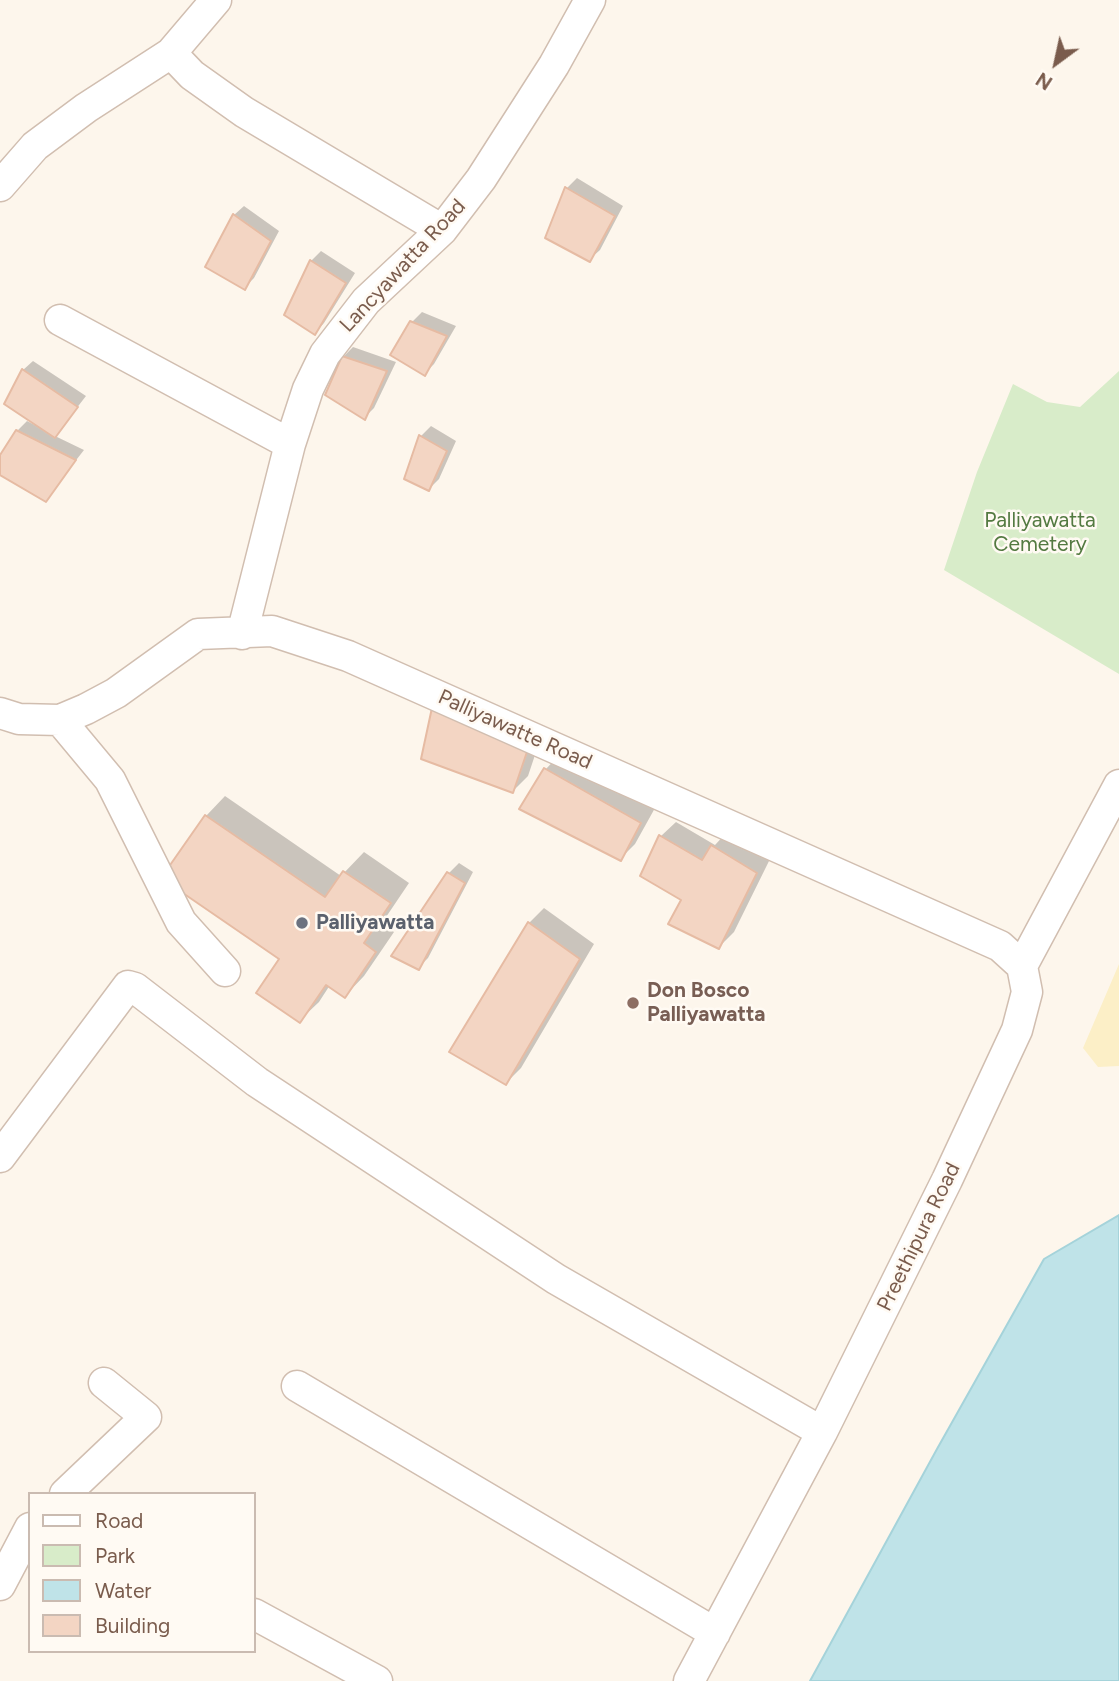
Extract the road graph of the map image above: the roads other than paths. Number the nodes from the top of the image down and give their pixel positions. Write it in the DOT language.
graph roads {
  1 [pos="216,0"];
  2 [pos="590,0"];
  3 [pos="171,53"];
  4 [pos="0,186"];
  5 [pos="442,230"];
  6 [pos="60,320"];
  7 [pos="290,444"];
  8 [pos="242,634"];
  9 [pos="0,713"];
  10 [pos="60,720"];
  11 [pos="1119,785"];
  12 [pos="1022,966"];
  13 [pos="225,971"];
  14 [pos="0,1157"];
  15 [pos="104,1383"];
  16 [pos="297,1386"];
  17 [pos="822,1432"];
  18 [pos="67,1492"];
  19 [pos="28,1532"];
  20 [pos="0,1585"];
  21 [pos="256,1615"];
  22 [pos="715,1633"];
  23 [pos="377,1681"];
  24 [pos="689,1681"];
  1 -- 3 [label="street"];
  2 -- 5 [label="street, Lancyawatta Road"];
  3 -- 4 [label="street"];
  3 -- 5 [label="street"];
  5 -- 7 [label="street, Lancyawatta Road"];
  6 -- 7 [label="street"];
  7 -- 8 [label="street, Lancyawatta Road"];
  8 -- 10 [label="street, Palliyawatte Road"];
  8 -- 12 [label="street, Palliyawatte Road"];
  9 -- 10 [label="street, Palliyawatte Road"];
  10 -- 13 [label="street"];
  11 -- 12 [label="street"];
  12 -- 17 [label="street, Preethipura Road"];
  14 -- 17 [label="street"];
  15 -- 18 [label="street"];
  16 -- 22 [label="street"];
  17 -- 22 [label="street, Preethipura Road"];
  19 -- 20 [label="street"];
  21 -- 23 [label="street"];
  22 -- 24 [label="street, Preethipura Road"];
}
